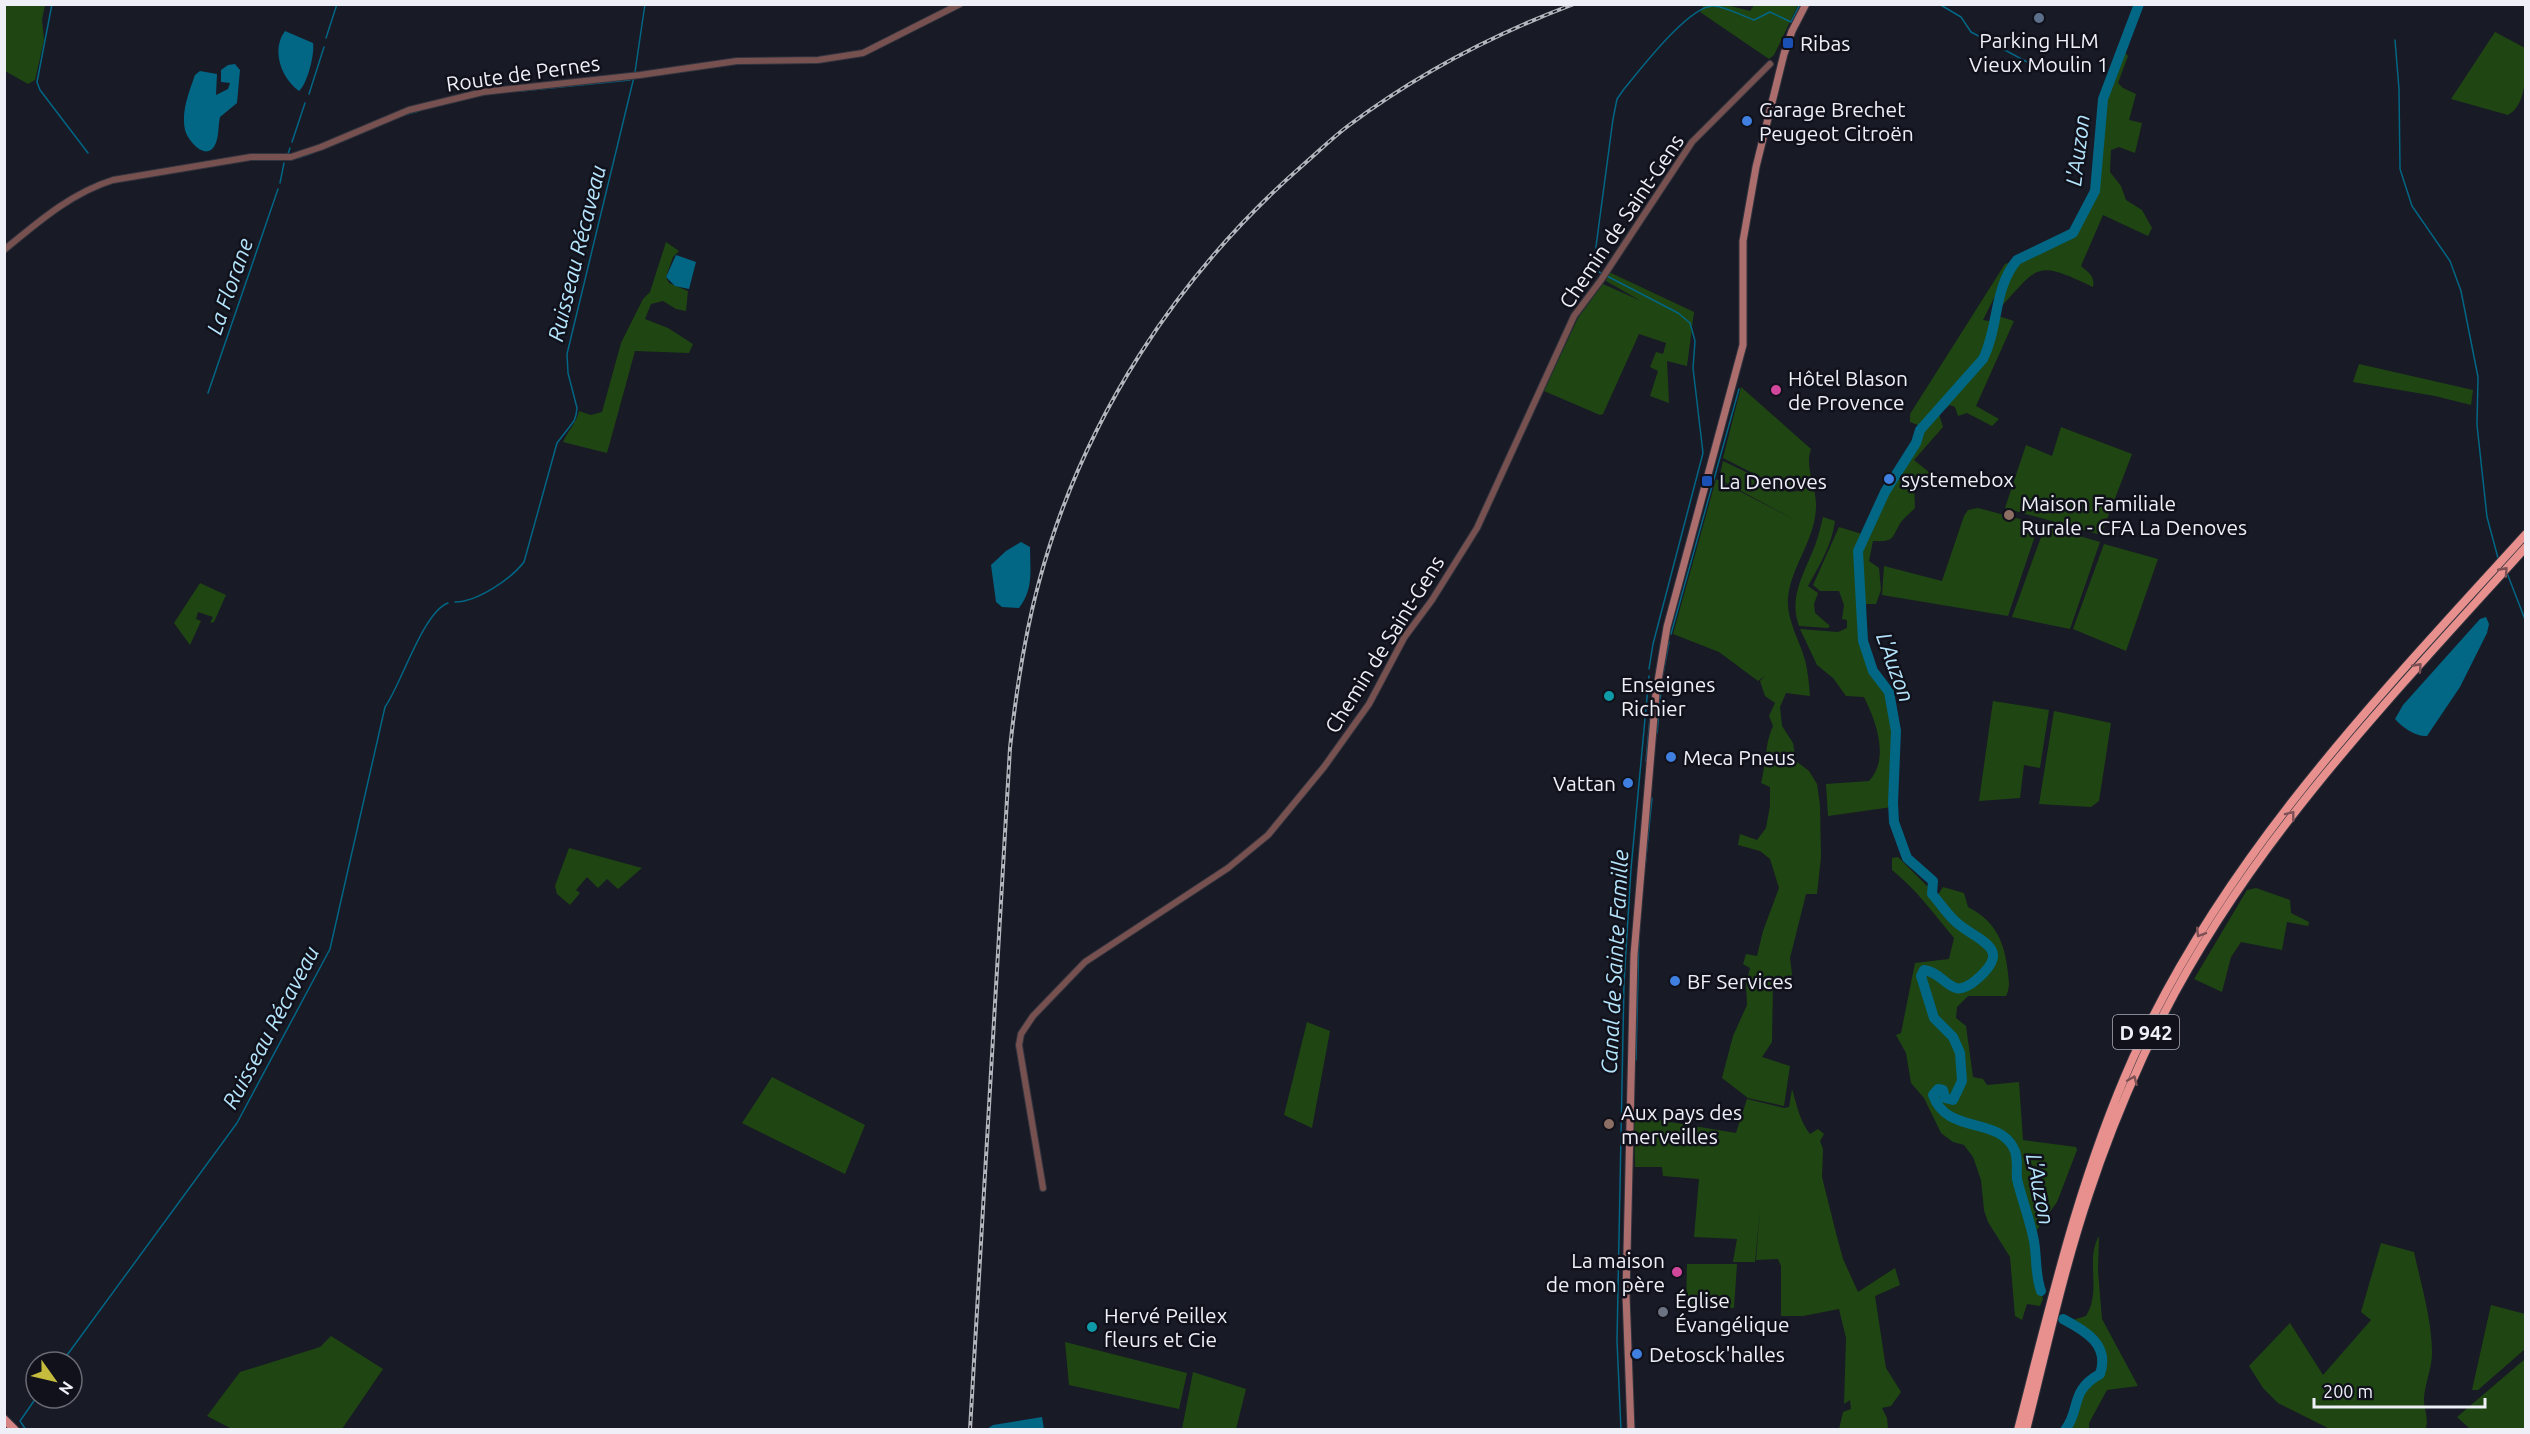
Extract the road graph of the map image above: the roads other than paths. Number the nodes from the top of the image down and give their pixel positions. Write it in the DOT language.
graph roads {
  1 [pos="960,4"];
  2 [pos="1806,4"];
  3 [pos="1770,64"];
  4 [pos="4,250"];
  5 [pos="2526,534"];
  6 [pos="2526,548"];
  7 [pos="1043,1188"];
  8 [pos="2057,1293"];
  9 [pos="2047,1331"];
  10 [pos="4,1419"];
  11 [pos="15,1430"];
  12 [pos="1630,1430"];
  13 [pos="2018,1430"];
  14 [pos="2026,1430"];
  1 -- 4 [label="street, Route de Pernes"];
  2 -- 12 [label="main road"];
  3 -- 7 [label="street, Chemin de Saint-Gens"];
  5 -- 8 [label="highway, D 942, one-way"];
  8 -- 6 [label="highway, D 942, one-way"];
  8 -- 9 [label="highway, D 942"];
  9 -- 13 [label="highway, D 942"];
  9 -- 14 [label="highway, D 942"];
  10 -- 11 [label="main road"];
}
